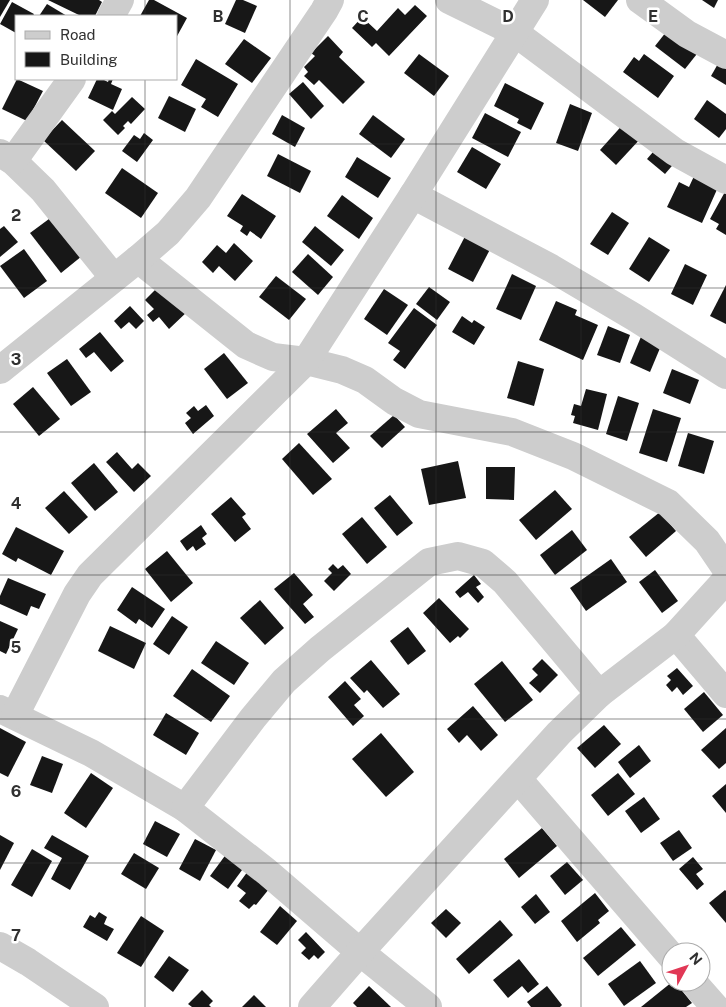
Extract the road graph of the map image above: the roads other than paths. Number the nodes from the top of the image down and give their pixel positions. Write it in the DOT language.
graph roads {
  1 [pos="120,0"];
  2 [pos="330,0"];
  3 [pos="449,0"];
  4 [pos="535,0"];
  5 [pos="640,0"];
  6 [pos="112,15"];
  7 [pos="514,32"];
  8 [pos="726,55"];
  9 [pos="71,80"];
  10 [pos="6,157"];
  11 [pos="726,180"];
  12 [pos="413,195"];
  13 [pos="138,259"];
  14 [pos="114,278"];
  15 [pos="306,361"];
  16 [pos="0,370"];
  17 [pos="726,375"];
  18 [pos="726,569"];
  19 [pos="726,580"];
  20 [pos="676,635"];
  21 [pos="599,694"];
  22 [pos="726,694"];
  23 [pos="7,712"];
  24 [pos="518,779"];
  25 [pos="185,808"];
  26 [pos="661,944"];
  27 [pos="0,946"];
  28 [pos="360,952"];
  29 [pos="702,992"];
  30 [pos="94,1007"];
  31 [pos="312,1007"];
  32 [pos="428,1007"];
  33 [pos="715,1007"];
  1 -- 6 [label="street"];
  2 -- 13 [label="street"];
  3 -- 7 [label="street"];
  4 -- 7 [label="street"];
  5 -- 8 [label="street"];
  7 -- 11 [label="street"];
  7 -- 12 [label="street"];
  9 -- 10 [label="street"];
  10 -- 14 [label="street"];
  12 -- 15 [label="street"];
  12 -- 17 [label="street"];
  13 -- 14 [label="street"];
  13 -- 15 [label="street"];
  14 -- 16 [label="street"];
  15 -- 18 [label="street"];
  15 -- 23 [label="street"];
  19 -- 20 [label="street"];
  20 -- 21 [label="street"];
  20 -- 22 [label="street"];
  21 -- 24 [label="street"];
  21 -- 25 [label="street"];
  23 -- 25 [label="street"];
  24 -- 26 [label="street"];
  24 -- 28 [label="street"];
  25 -- 28 [label="street"];
  27 -- 30 [label="street"];
  28 -- 31 [label="street"];
  28 -- 32 [label="street"];
  29 -- 33 [label="street"];
}
